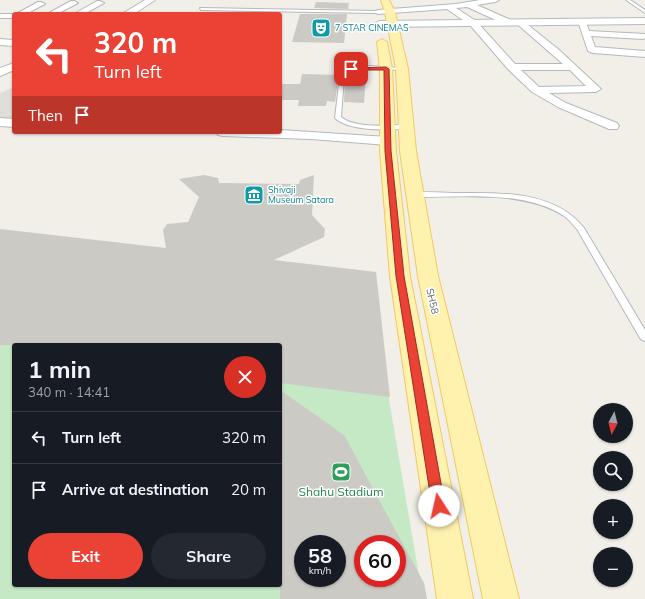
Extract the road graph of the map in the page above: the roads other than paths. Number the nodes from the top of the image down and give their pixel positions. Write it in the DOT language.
graph roads {
  1 [pos="151,0"];
  2 [pos="495,0"];
  3 [pos="628,0"];
  4 [pos="74,3"];
  5 [pos="100,3"];
  6 [pos="41,4"];
  7 [pos="468,4"];
  8 [pos="448,6"];
  9 [pos="202,9"];
  10 [pos="24,12"];
  11 [pos="55,12"];
  12 [pos="82,12"];
  13 [pos="130,12"];
  14 [pos="383,12"];
  15 [pos="645,12"];
  16 [pos="582,21"];
  17 [pos="630,21"];
  18 [pos="645,21"];
  19 [pos="473,23"];
  20 [pos="515,23"];
  21 [pos="587,33"];
  22 [pos="644,37"];
  23 [pos="0,42"];
  24 [pos="12,43"];
  25 [pos="645,54"];
  26 [pos="12,67"];
  27 [pos="512,67"];
  28 [pos="572,67"];
  29 [pos="394,69"];
  30 [pos="0,72"];
  31 [pos="536,90"];
  32 [pos="0,122"];
  33 [pos="12,123"];
  34 [pos="613,126"];
  35 [pos="394,131"];
  36 [pos="282,134"];
  37 [pos="415,195"];
  38 [pos="645,338"];
  39 [pos="415,366"];
  40 [pos="448,366"];
  41 [pos="455,599"];
  42 [pos="501,599"];
  1 -- 13 [label="main road"];
  2 -- 7 [label="street"];
  3 -- 15 [label="lane"];
  4 -- 11 [label="street"];
  5 -- 12 [label="street"];
  6 -- 10 [label="street"];
  7 -- 8 [label="street"];
  7 -- 20 [label="street"];
  8 -- 14 [label="street"];
  8 -- 19 [label="street"];
  9 -- 14 [label="lane"];
  14 -- 19 [label="main road"];
  14 -- 29 [label="main road, SH58 / SH58"];
  16 -- 17 [label="main road"];
  16 -- 20 [label="main road"];
  16 -- 21 [label="street"];
  17 -- 18 [label="main road"];
  17 -- 22 [label="street"];
  19 -- 20 [label="main road"];
  19 -- 27 [label="street"];
  20 -- 28 [label="street"];
  21 -- 22 [label="street"];
  21 -- 25 [label="street"];
  23 -- 24 [label="street"];
  26 -- 30 [label="main road"];
  27 -- 28 [label="street"];
  27 -- 31 [label="street"];
  28 -- 31 [label="street"];
  29 -- 35 [label="main road, SH58 / SH58"];
  29 -- 35 [label="lane"];
  31 -- 34 [label="street"];
  32 -- 33 [label="main road"];
  35 -- 36 [label="main road"];
  35 -- 37 [label="main road, SH58 / SH58"];
  35 -- 39 [label="main road, SH58 / SH58"];
  37 -- 38 [label="lane"];
  37 -- 40 [label="main road, SH58 / SH58"];
  39 -- 40 [label="main road"];
  39 -- 41 [label="main road, SH58 / SH58"];
  40 -- 42 [label="main road, SH58 / SH58"];
}
